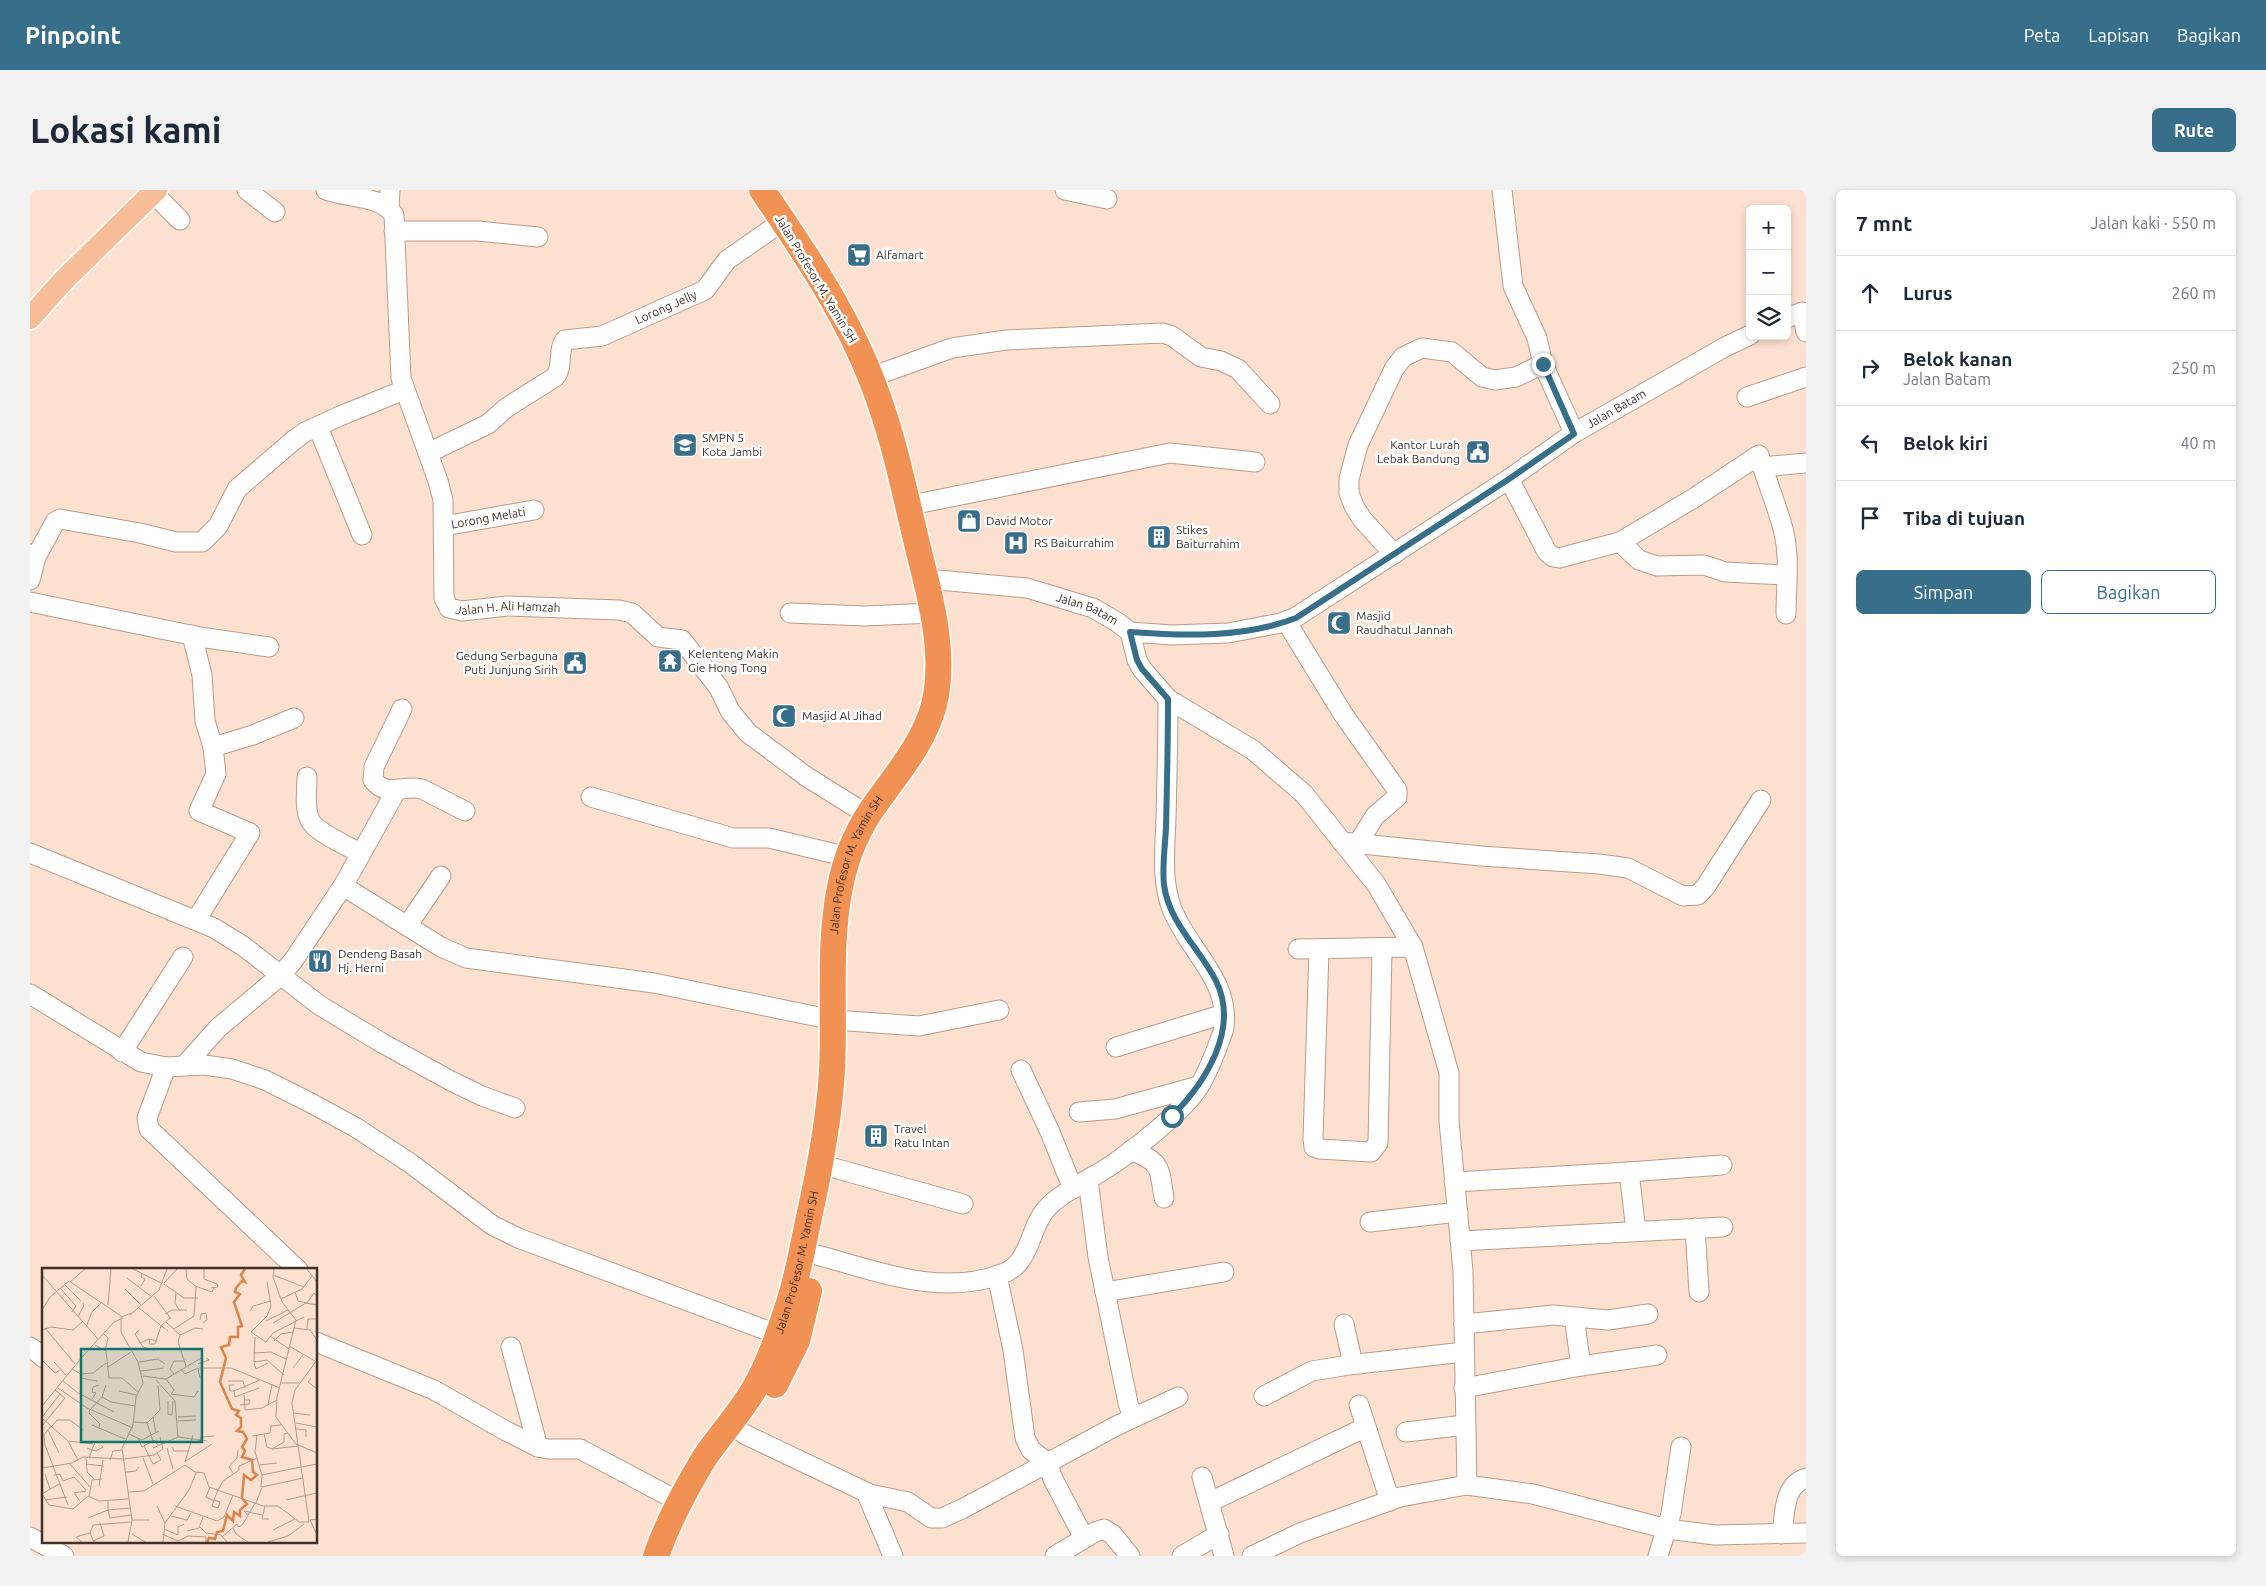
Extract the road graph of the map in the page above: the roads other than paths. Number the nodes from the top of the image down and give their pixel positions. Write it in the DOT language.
graph roads {
  1 [pos="247,190"];
  2 [pos="326,190"];
  3 [pos="762,190"];
  4 [pos="778,190"];
  5 [pos="1065,190"];
  6 [pos="1502,190"];
  7 [pos="149,191"];
  8 [pos="390,199"];
  9 [pos="1107,199"];
  10 [pos="275,212"];
  11 [pos="180,220"];
  12 [pos="783,221"];
  13 [pos="394,231"];
  14 [pos="538,237"];
  15 [pos="30,303"];
  16 [pos="1795,315"];
  17 [pos="30,318"];
  18 [pos="1806,332"];
  19 [pos="1746,337"];
  20 [pos="868,350"];
  21 [pos="1543,364"];
  22 [pos="885,372"];
  23 [pos="1806,378"];
  24 [pos="404,390"];
  25 [pos="1747,396"];
  26 [pos="1270,404"];
  27 [pos="318,426"];
  28 [pos="1574,434"];
  29 [pos="428,453"];
  30 [pos="1255,462"];
  31 [pos="1806,463"];
  32 [pos="1762,467"];
  33 [pos="1509,479"];
  34 [pos="921,503"];
  35 [pos="534,510"];
  36 [pos="444,526"];
  37 [pos="362,535"];
  38 [pos="1620,542"];
  39 [pos="1394,554"];
  40 [pos="33,556"];
  41 [pos="1786,575"];
  42 [pos="30,580"];
  43 [pos="939,580"];
  44 [pos="30,602"];
  45 [pos="790,613"];
  46 [pos="932,613"];
  47 [pos="1786,614"];
  48 [pos="1286,622"];
  49 [pos="1130,632"];
  50 [pos="192,635"];
  51 [pos="269,647"];
  52 [pos="1168,699"];
  53 [pos="402,709"];
  54 [pos="294,718"];
  55 [pos="213,747"];
  56 [pos="307,777"];
  57 [pos="396,791"];
  58 [pos="591,796"];
  59 [pos="1761,800"];
  60 [pos="465,811"];
  61 [pos="868,815"];
  62 [pos="1350,843"];
  63 [pos="30,853"];
  64 [pos="360,853"];
  65 [pos="848,856"];
  66 [pos="441,876"];
  67 [pos="343,886"];
  68 [pos="196,920"];
  69 [pos="407,926"];
  70 [pos="1413,948"];
  71 [pos="1298,950"];
  72 [pos="1320,950"];
  73 [pos="1382,950"];
  74 [pos="183,957"];
  75 [pos="280,976"];
  76 [pos="30,994"];
  77 [pos="999,1010"];
  78 [pos="1224,1014"];
  79 [pos="840,1021"];
  80 [pos="1116,1047"];
  81 [pos="122,1052"];
  82 [pos="175,1067"];
  83 [pos="1021,1070"];
  84 [pos="1199,1086"];
  85 [pos="515,1108"];
  86 [pos="1079,1112"];
  87 [pos="1131,1150"];
  88 [pos="1722,1165"];
  89 [pos="834,1168"];
  90 [pos="1629,1172"];
  91 [pos="1454,1182"];
  92 [pos="1080,1185"];
  93 [pos="1164,1198"];
  94 [pos="963,1204"];
  95 [pos="1458,1212"];
  96 [pos="1370,1222"];
  97 [pos="1723,1227"];
  98 [pos="1695,1228"];
  99 [pos="1636,1231"];
  100 [pos="1461,1241"];
  101 [pos="817,1255"];
  102 [pos="296,1268"];
  103 [pos="1224,1272"];
  104 [pos="997,1275"];
  105 [pos="1105,1292"];
  106 [pos="1699,1292"];
  107 [pos="1648,1314"];
  108 [pos="1574,1317"];
  109 [pos="1344,1324"];
  110 [pos="1464,1324"];
  111 [pos="788,1338"];
  112 [pos="318,1343"];
  113 [pos="30,1347"];
  114 [pos="511,1347"];
  115 [pos="1464,1352"];
  116 [pos="1657,1355"];
  117 [pos="42,1356"];
  118 [pos="1354,1364"];
  119 [pos="1580,1366"];
  120 [pos="1464,1388"];
  121 [pos="1264,1396"];
  122 [pos="1178,1397"];
  123 [pos="1359,1405"];
  124 [pos="1126,1421"];
  125 [pos="1465,1425"];
  126 [pos="1366,1426"];
  127 [pos="1406,1432"];
  128 [pos="744,1434"];
  129 [pos="538,1447"];
  130 [pos="1681,1447"];
  131 [pos="1047,1462"];
  132 [pos="1202,1477"];
  133 [pos="1806,1478"];
  134 [pos="1467,1485"];
  135 [pos="866,1492"];
  136 [pos="1390,1501"];
  137 [pos="680,1502"];
  138 [pos="1210,1502"];
  139 [pos="1667,1530"];
  140 [pos="1806,1533"];
  141 [pos="1218,1534"];
  142 [pos="1782,1534"];
  143 [pos="30,1537"];
  144 [pos="1084,1538"];
  145 [pos="42,1544"];
  146 [pos="43,1544"];
  147 [pos="64,1556"];
  148 [pos="656,1556"];
  149 [pos="672,1556"];
  150 [pos="893,1556"];
  151 [pos="1054,1556"];
  152 [pos="1130,1556"];
  153 [pos="1182,1556"];
  154 [pos="1224,1556"];
  155 [pos="1252,1556"];
  156 [pos="1658,1556"];
  1 -- 10 [label="street"];
  2 -- 8 [label="street, Jalan H. Ali Hamzah"];
  3 -- 12 [label="highway, Jalan Profesor M. Yamin SH"];
  4 -- 20 [label="highway, Jalan Profesor M. Yamin SH"];
  5 -- 9 [label="street"];
  6 -- 21 [label="street"];
  7 -- 11 [label="street"];
  7 -- 15 [label="main road"];
  7 -- 17 [label="main road"];
  8 -- 13 [label="street, Jalan H. Ali Hamzah"];
  12 -- 20 [label="highway, Jalan Profesor M. Yamin SH"];
  12 -- 29 [label="street, Lorong Jelly"];
  13 -- 14 [label="street"];
  13 -- 24 [label="street, Jalan H. Ali Hamzah"];
  16 -- 18 [label="street"];
  19 -- 28 [label="street, Jalan Batam"];
  20 -- 22 [label="highway, Jalan Profesor M. Yamin SH"];
  20 -- 46 [label="highway, Jalan Profesor M. Yamin SH"];
  21 -- 28 [label="street"];
  21 -- 39 [label="street"];
  22 -- 26 [label="street"];
  22 -- 34 [label="highway, Jalan Profesor M. Yamin SH"];
  23 -- 25 [label="street"];
  24 -- 27 [label="street"];
  24 -- 29 [label="street, Jalan H. Ali Hamzah"];
  27 -- 37 [label="street"];
  27 -- 40 [label="street"];
  28 -- 33 [label="street, Jalan Batam"];
  29 -- 36 [label="street, Jalan H. Ali Hamzah"];
  30 -- 34 [label="street"];
  31 -- 32 [label="street"];
  32 -- 38 [label="street"];
  32 -- 41 [label="street"];
  33 -- 38 [label="street"];
  33 -- 39 [label="street, Jalan Batam"];
  34 -- 43 [label="highway, Jalan Profesor M. Yamin SH"];
  35 -- 36 [label="street, Lorong Melati"];
  36 -- 61 [label="street, Jalan H. Ali Hamzah"];
  38 -- 41 [label="street"];
  39 -- 48 [label="street, Jalan Batam"];
  40 -- 42 [label="street"];
  41 -- 47 [label="street"];
  43 -- 49 [label="street, Jalan Batam"];
  43 -- 79 [label="highway, Jalan Profesor M. Yamin SH"];
  44 -- 50 [label="street"];
  45 -- 46 [label="street"];
  46 -- 61 [label="highway, Jalan Profesor M. Yamin SH"];
  48 -- 49 [label="street, Jalan Batam"];
  48 -- 62 [label="street"];
  49 -- 52 [label="street"];
  50 -- 51 [label="street"];
  50 -- 55 [label="street"];
  52 -- 62 [label="street"];
  52 -- 78 [label="street"];
  53 -- 57 [label="street"];
  54 -- 55 [label="street"];
  55 -- 68 [label="street"];
  56 -- 64 [label="street"];
  57 -- 60 [label="street"];
  57 -- 64 [label="street"];
  58 -- 65 [label="street"];
  59 -- 62 [label="street"];
  61 -- 65 [label="highway, Jalan Profesor M. Yamin SH"];
  62 -- 70 [label="street"];
  63 -- 68 [label="street"];
  64 -- 67 [label="street"];
  65 -- 79 [label="highway, Jalan Profesor M. Yamin SH"];
  66 -- 69 [label="street"];
  67 -- 69 [label="street"];
  67 -- 75 [label="street"];
  68 -- 75 [label="street"];
  69 -- 79 [label="street"];
  70 -- 73 [label="street"];
  70 -- 91 [label="street"];
  71 -- 72 [label="street"];
  72 -- 73 [label="street"];
  72 -- 73 [label="street"];
  74 -- 81 [label="street"];
  75 -- 82 [label="street"];
  75 -- 85 [label="street"];
  76 -- 81 [label="street"];
  77 -- 79 [label="street"];
  78 -- 80 [label="street"];
  78 -- 84 [label="street"];
  79 -- 89 [label="highway, Jalan Profesor M. Yamin SH"];
  79 -- 111 [label="highway, Jalan Profesor M. Yamin SH"];
  81 -- 82 [label="street"];
  82 -- 102 [label="street"];
  82 -- 111 [label="street"];
  83 -- 92 [label="street"];
  84 -- 86 [label="street"];
  84 -- 87 [label="street"];
  87 -- 92 [label="street"];
  87 -- 93 [label="street"];
  88 -- 90 [label="street"];
  89 -- 94 [label="street"];
  89 -- 101 [label="highway, Jalan Profesor M. Yamin SH"];
  90 -- 91 [label="street"];
  90 -- 99 [label="street"];
  91 -- 95 [label="street"];
  92 -- 104 [label="street"];
  92 -- 105 [label="street"];
  95 -- 96 [label="street"];
  95 -- 100 [label="street"];
  97 -- 98 [label="street"];
  98 -- 99 [label="street"];
  98 -- 106 [label="street"];
  99 -- 100 [label="street"];
  100 -- 110 [label="street"];
  101 -- 104 [label="street"];
  101 -- 111 [label="highway, Jalan Profesor M. Yamin SH"];
  103 -- 105 [label="street"];
  104 -- 131 [label="street"];
  105 -- 124 [label="street"];
  107 -- 108 [label="street"];
  108 -- 110 [label="street"];
  108 -- 119 [label="street"];
  109 -- 118 [label="street"];
  110 -- 115 [label="street"];
  111 -- 128 [label="highway, Jalan Profesor M. Yamin SH"];
  111 -- 137 [label="highway, Jalan Profesor M. Yamin SH"];
  112 -- 129 [label="street"];
  113 -- 117 [label="street"];
  114 -- 129 [label="street"];
  115 -- 118 [label="street"];
  115 -- 120 [label="street"];
  116 -- 119 [label="street"];
  118 -- 121 [label="street"];
  119 -- 120 [label="street"];
  120 -- 125 [label="street"];
  122 -- 124 [label="street"];
  123 -- 126 [label="street"];
  124 -- 131 [label="street"];
  125 -- 127 [label="street"];
  125 -- 134 [label="street"];
  126 -- 136 [label="street"];
  126 -- 138 [label="street"];
  128 -- 135 [label="street"];
  128 -- 149 [label="highway, Jalan Profesor M. Yamin SH"];
  129 -- 137 [label="street"];
  130 -- 139 [label="street"];
  131 -- 135 [label="street"];
  131 -- 144 [label="street"];
  132 -- 138 [label="street"];
  133 -- 142 [label="street"];
  134 -- 136 [label="street"];
  134 -- 139 [label="street"];
  135 -- 150 [label="street"];
  136 -- 155 [label="street"];
  137 -- 148 [label="highway, Jalan Profesor M. Yamin SH"];
  138 -- 141 [label="street"];
  139 -- 142 [label="street"];
  139 -- 156 [label="street"];
  140 -- 142 [label="street"];
  141 -- 153 [label="street"];
  141 -- 154 [label="street"];
  143 -- 145 [label="street"];
  144 -- 151 [label="street"];
  144 -- 152 [label="street"];
  146 -- 147 [label="street"];
}
